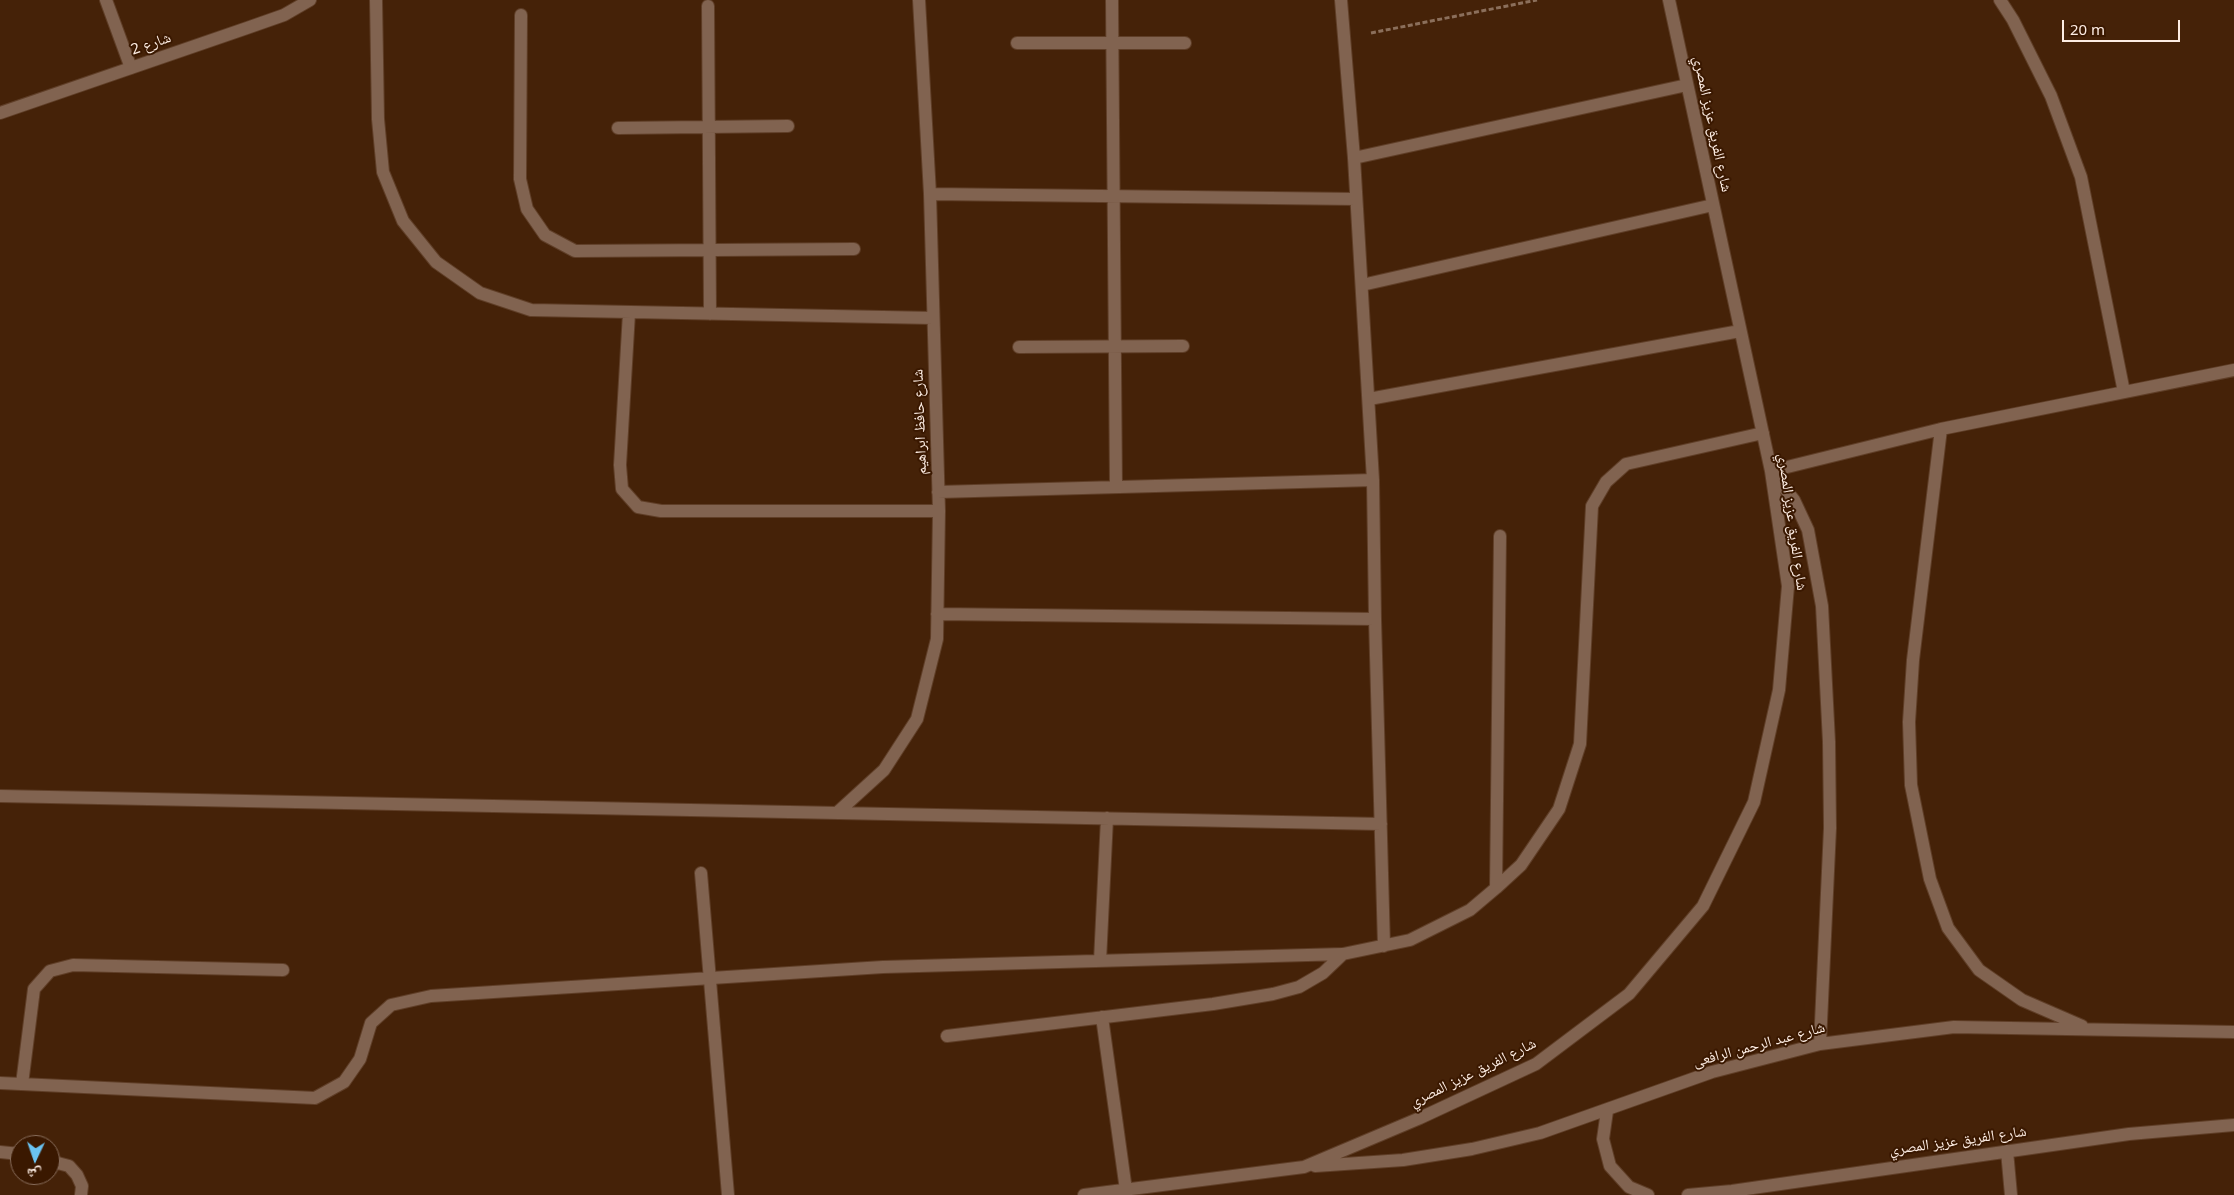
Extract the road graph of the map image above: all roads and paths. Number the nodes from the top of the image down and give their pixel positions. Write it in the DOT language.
graph roads {
  1 [pos="106,0"];
  2 [pos="310,0"];
  3 [pos="376,0"];
  4 [pos="919,0"];
  5 [pos="1112,0"];
  6 [pos="1340,0"];
  7 [pos="1537,0"];
  8 [pos="1668,0"];
  9 [pos="2000,0"];
  10 [pos="708,6"];
  11 [pos="521,15"];
  12 [pos="1344,38"];
  13 [pos="1017,43"];
  14 [pos="1112,43"];
  15 [pos="1185,43"];
  16 [pos="131,68"];
  17 [pos="1687,85"];
  18 [pos="0,113"];
  19 [pos="788,126"];
  20 [pos="618,128"];
  21 [pos="709,128"];
  22 [pos="1354,158"];
  23 [pos="930,194"];
  24 [pos="1113,196"];
  25 [pos="1356,198"];
  26 [pos="1713,205"];
  27 [pos="854,249"];
  28 [pos="710,250"];
  29 [pos="1362,285"];
  30 [pos="629,314"];
  31 [pos="710,314"];
  32 [pos="933,318"];
  33 [pos="1740,331"];
  34 [pos="1183,346"];
  35 [pos="1019,347"];
  36 [pos="1114,347"];
  37 [pos="2234,370"];
  38 [pos="2124,392"];
  39 [pos="1369,399"];
  40 [pos="1941,429"];
  41 [pos="1763,433"];
  42 [pos="1771,471"];
  43 [pos="1373,480"];
  44 [pos="1116,487"];
  45 [pos="938,492"];
  46 [pos="939,511"];
  47 [pos="1500,536"];
  48 [pos="937,614"];
  49 [pos="1375,619"];
  50 [pos="0,796"];
  51 [pos="839,812"];
  52 [pos="1107,818"];
  53 [pos="1380,824"];
  54 [pos="701,873"];
  55 [pos="1496,888"];
  56 [pos="1384,946"];
  57 [pos="1343,954"];
  58 [pos="1100,960"];
  59 [pos="283,970"];
  60 [pos="710,978"];
  61 [pos="1102,1017"];
  62 [pos="2089,1029"];
  63 [pos="2234,1032"];
  64 [pos="947,1036"];
  65 [pos="1820,1044"];
  66 [pos="0,1083"];
  67 [pos="22,1084"];
  68 [pos="1607,1111"];
  69 [pos="2234,1125"];
  70 [pos="2007,1151"];
  71 [pos="60,1164"];
  72 [pos="1304,1167"];
  73 [pos="1126,1190"];
  74 [pos="1737,1193"];
  75 [pos="81,1195"];
  76 [pos="728,1195"];
  77 [pos="1084,1195"];
  78 [pos="1648,1195"];
  79 [pos="1688,1195"];
  80 [pos="2011,1195"];
  1 -- 16 [label="street"];
  2 -- 16 [label="street, شارع 2"];
  3 -- 30 [label="street"];
  4 -- 23 [label="street, شارع حافظ ابراهيم"];
  5 -- 14 [label="street"];
  6 -- 12 [label="street"];
  7 -- 12 [label="path"];
  8 -- 17 [label="street, شارع الفريق عزيز المصري"];
  9 -- 38 [label="street"];
  10 -- 21 [label="street"];
  11 -- 28 [label="street"];
  12 -- 22 [label="street"];
  13 -- 14 [label="street"];
  14 -- 15 [label="street"];
  14 -- 24 [label="street"];
  16 -- 18 [label="street, شارع 2"];
  17 -- 22 [label="street"];
  17 -- 26 [label="street, شارع الفريق عزيز المصري"];
  19 -- 21 [label="street"];
  20 -- 21 [label="street"];
  21 -- 28 [label="street"];
  22 -- 25 [label="street"];
  23 -- 24 [label="street"];
  23 -- 32 [label="street, شارع حافظ ابراهيم"];
  24 -- 25 [label="street"];
  24 -- 36 [label="street"];
  25 -- 29 [label="street"];
  26 -- 29 [label="street"];
  26 -- 33 [label="street, شارع الفريق عزيز المصري"];
  27 -- 28 [label="street"];
  28 -- 31 [label="street"];
  29 -- 39 [label="street"];
  30 -- 31 [label="street"];
  30 -- 46 [label="street"];
  31 -- 32 [label="street"];
  32 -- 45 [label="street, شارع حافظ ابراهيم"];
  33 -- 39 [label="street"];
  33 -- 41 [label="street, شارع الفريق عزيز المصري"];
  34 -- 36 [label="street"];
  35 -- 36 [label="street"];
  36 -- 44 [label="street"];
  37 -- 38 [label="street"];
  38 -- 40 [label="street"];
  39 -- 43 [label="street"];
  40 -- 42 [label="street"];
  40 -- 62 [label="street"];
  41 -- 42 [label="street, شارع الفريق عزيز المصري"];
  41 -- 55 [label="street"];
  42 -- 65 [label="street"];
  42 -- 72 [label="street, شارع الفريق عزيز المصري"];
  43 -- 44 [label="street"];
  43 -- 49 [label="street"];
  44 -- 45 [label="street"];
  45 -- 46 [label="street, شارع حافظ ابراهيم"];
  46 -- 48 [label="street, شارع حافظ ابراهيم"];
  47 -- 55 [label="street"];
  48 -- 49 [label="street"];
  48 -- 51 [label="street, شارع حافظ ابراهيم"];
  49 -- 53 [label="street"];
  50 -- 51 [label="street"];
  51 -- 52 [label="street"];
  52 -- 53 [label="street"];
  52 -- 58 [label="street"];
  53 -- 56 [label="street"];
  54 -- 60 [label="street"];
  55 -- 56 [label="street"];
  56 -- 57 [label="street"];
  57 -- 58 [label="street"];
  57 -- 61 [label="street"];
  58 -- 60 [label="street"];
  59 -- 67 [label="street"];
  60 -- 67 [label="street"];
  60 -- 76 [label="street"];
  61 -- 64 [label="street"];
  61 -- 73 [label="street"];
  62 -- 63 [label="street, شارع عبد الرحمن الرافعى"];
  62 -- 65 [label="street, شارع عبد الرحمن الرافعى"];
  65 -- 68 [label="street, شارع عبد الرحمن الرافعى"];
  66 -- 67 [label="street"];
  68 -- 72 [label="street, شارع عبد الرحمن الرافعى"];
  68 -- 78 [label="street"];
  69 -- 70 [label="street, شارع الفريق عزيز المصري"];
  70 -- 74 [label="street, شارع الفريق عزيز المصري"];
  70 -- 80 [label="street"];
  71 -- 75 [label="street"];
  72 -- 73 [label="street, شارع الفريق عزيز المصري"];
  73 -- 77 [label="street, شارع الفريق عزيز المصري"];
  74 -- 79 [label="street, شارع الفريق عزيز المصري"];
}
